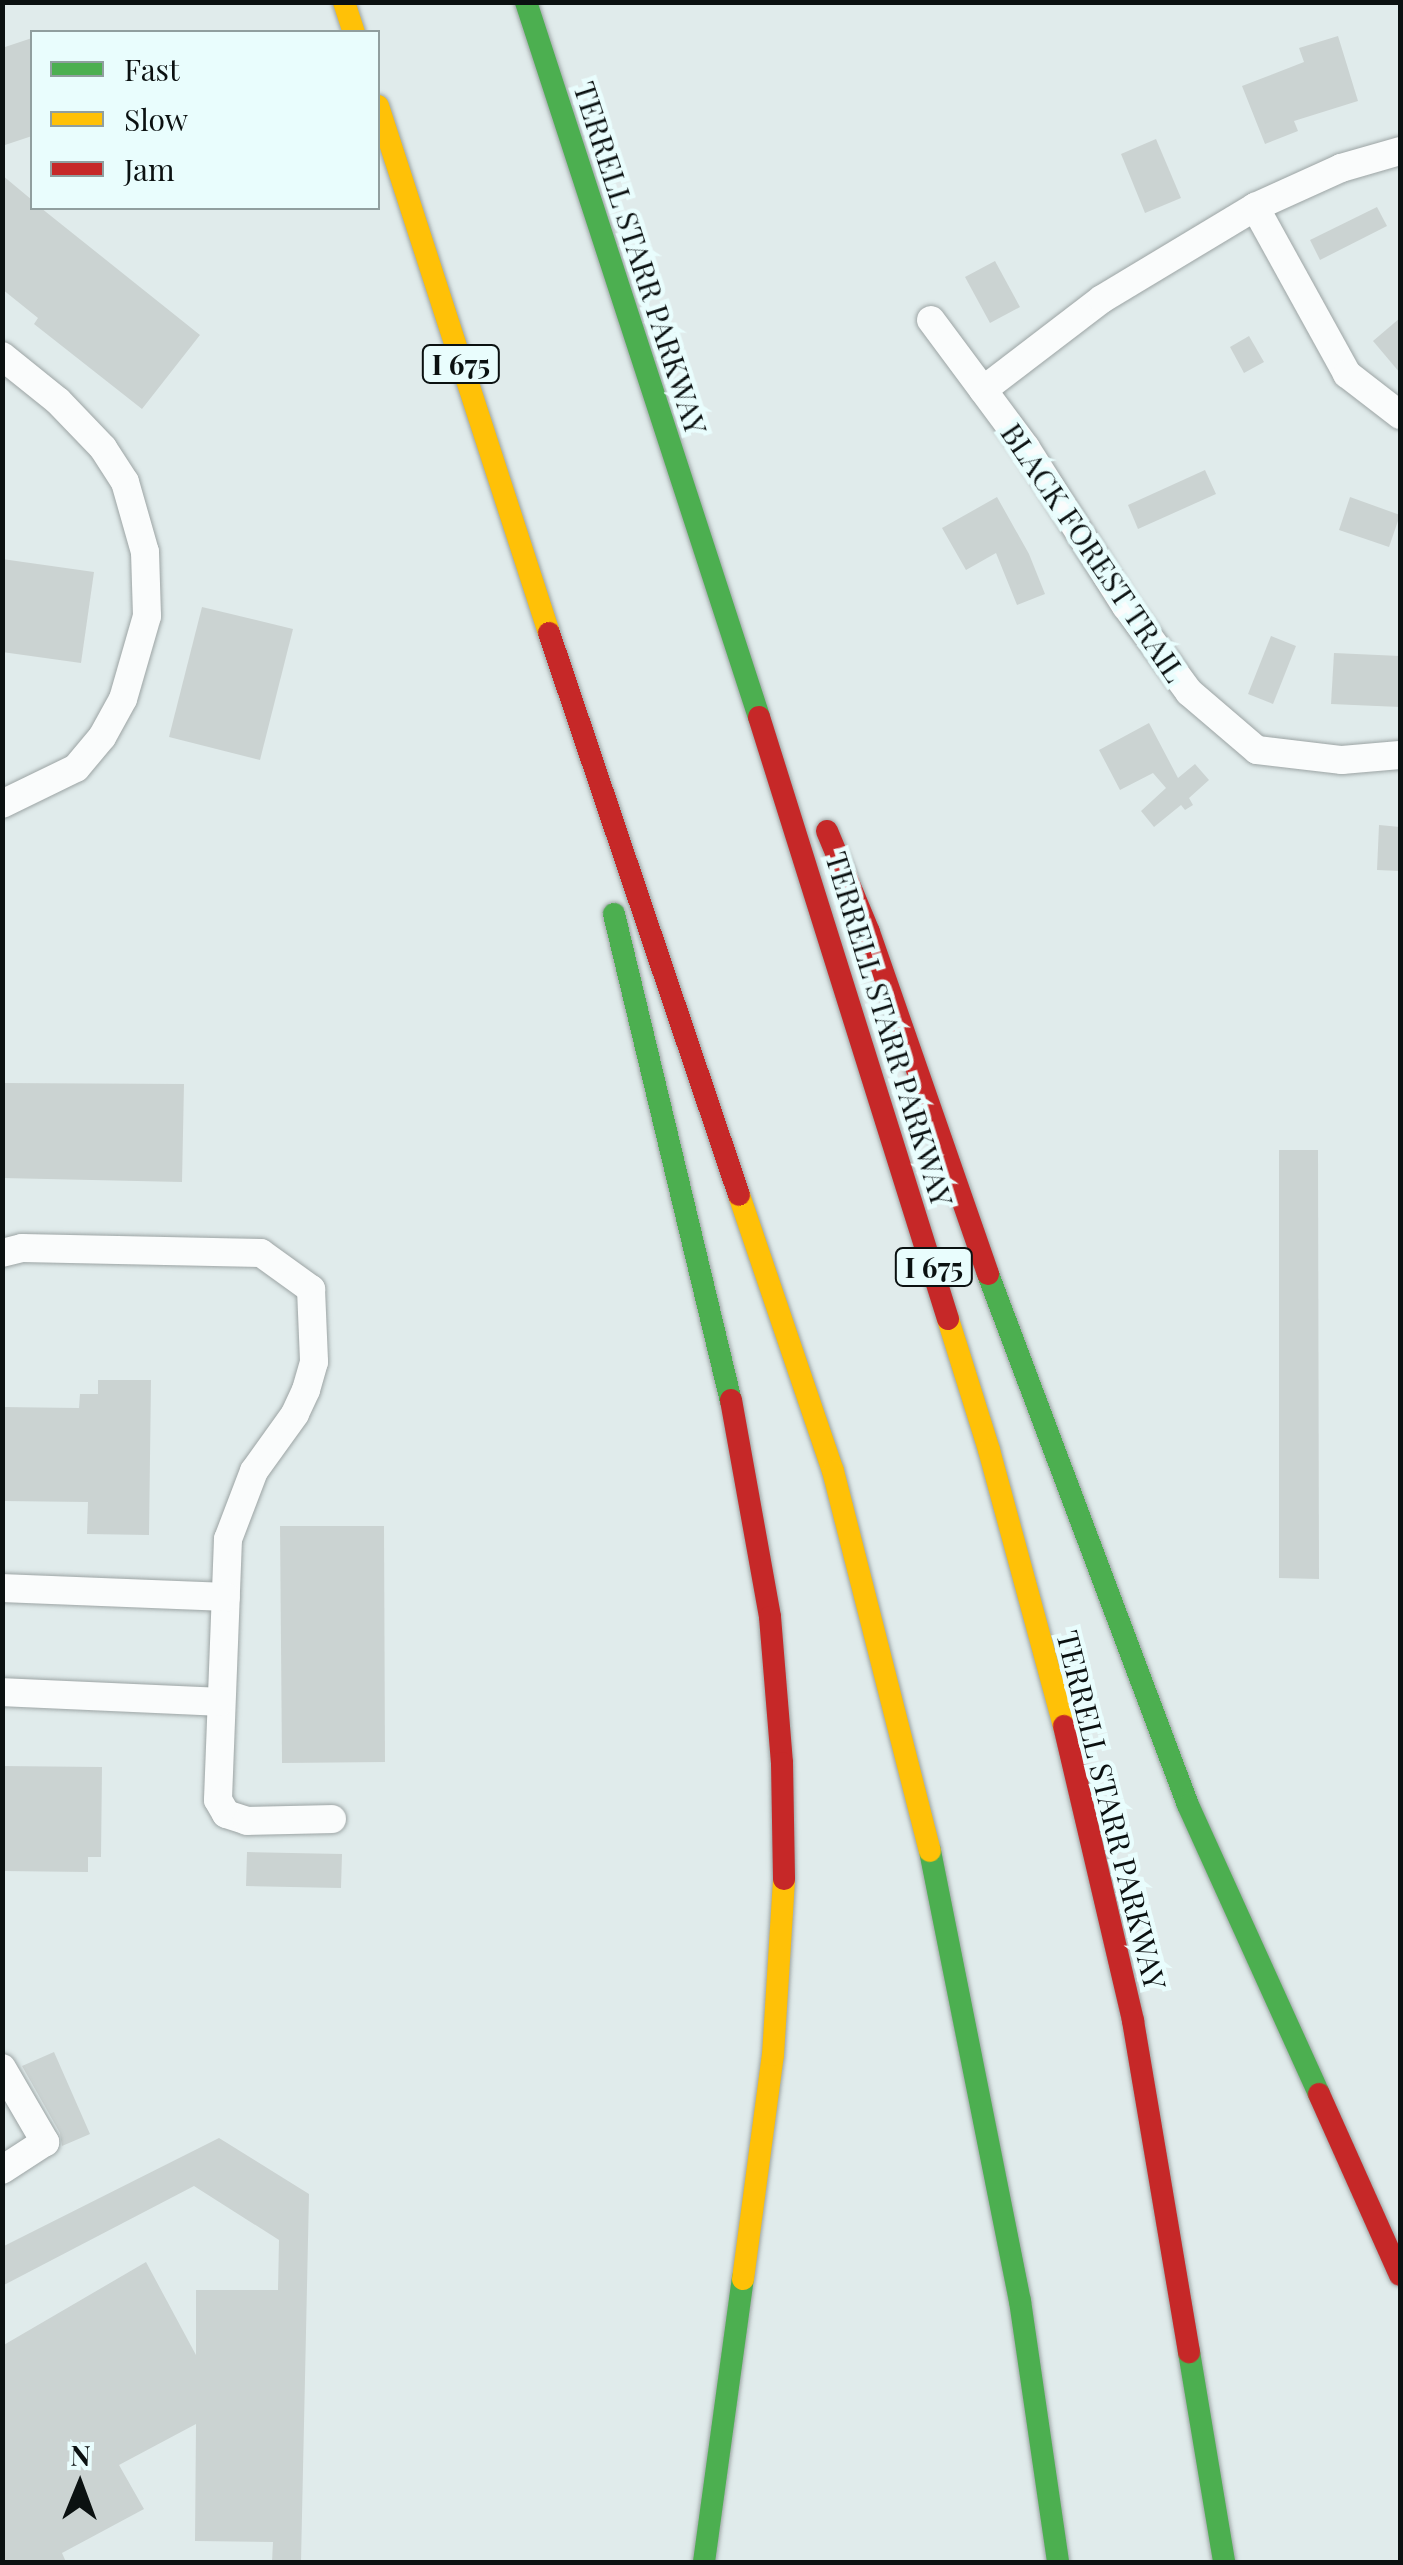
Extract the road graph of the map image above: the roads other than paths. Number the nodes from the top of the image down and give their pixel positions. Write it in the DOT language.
graph roads {
  1 [pos="344,2"];
  2 [pos="526,2"];
  3 [pos="353,30"];
  4 [pos="380,112"];
  5 [pos="1400,150"];
  6 [pos="1255,207"];
  7 [pos="931,320"];
  8 [pos="2,356"];
  9 [pos="983,390"];
  10 [pos="1400,414"];
  11 [pos="701,530"];
  12 [pos="545,622"];
  13 [pos="794,748"];
  14 [pos="1400,755"];
  15 [pos="2,804"];
  16 [pos="816,804"];
  17 [pos="2,1252"];
  18 [pos="2,1588"];
  19 [pos="226,1597"];
  20 [pos="2,1692"];
  21 [pos="220,1702"];
  22 [pos="332,1819"];
  23 [pos="2,2068"];
  24 [pos="2,2170"];
  25 [pos="1400,2275"];
  26 [pos="704,2562"];
  27 [pos="1058,2562"];
  28 [pos="1224,2562"];
  1 -- 3 [label="highway"];
  2 -- 11 [label="highway, TERRELL STARR PARKWAY / I 675"];
  4 -- 12 [label="highway, I 675"];
  5 -- 6 [label="street"];
  6 -- 9 [label="street"];
  6 -- 10 [label="street"];
  7 -- 9 [label="street, BLACK FOREST TRAIL"];
  8 -- 15 [label="street"];
  9 -- 14 [label="street, BLACK FOREST TRAIL"];
  11 -- 13 [label="highway"];
  11 -- 28 [label="highway, TERRELL STARR PARKWAY / I 675"];
  12 -- 26 [label="highway"];
  12 -- 27 [label="highway, I 675"];
  16 -- 25 [label="highway"];
  17 -- 19 [label="street"];
  18 -- 19 [label="street"];
  19 -- 21 [label="street"];
  20 -- 21 [label="street"];
  21 -- 22 [label="street"];
  23 -- 24 [label="street"];
}
